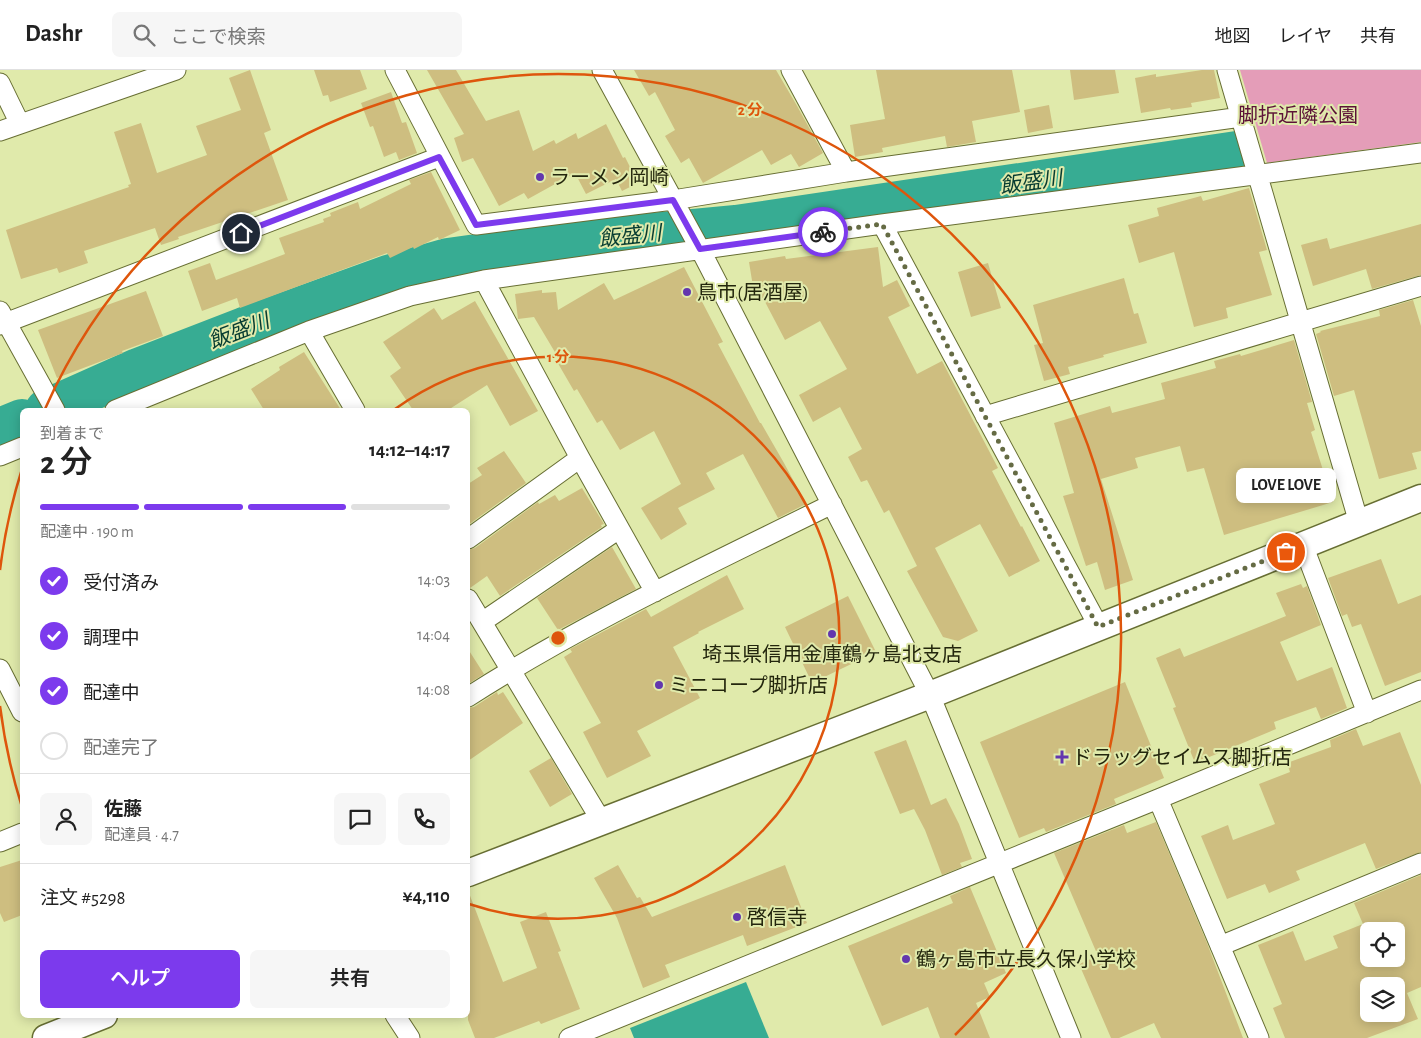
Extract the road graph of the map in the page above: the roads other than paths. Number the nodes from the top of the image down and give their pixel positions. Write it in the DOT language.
graph roads {
  1 [pos="176,70"];
  2 [pos="394,70"];
  3 [pos="602,70"];
  4 [pos="791,70"];
  5 [pos="1227,70"];
  6 [pos="0,83"];
  7 [pos="1241,117"];
  8 [pos="20,124"];
  9 [pos="0,131"];
  10 [pos="1421,153"];
  11 [pos="439,157"];
  12 [pos="846,172"];
  13 [pos="1257,174"];
  14 [pos="673,200"];
  15 [pos="882,224"];
  16 [pos="700,249"];
  17 [pos="484,280"];
  18 [pos="1421,286"];
  19 [pos="2,320"];
  20 [pos="1300,323"];
  21 [pos="309,331"];
  22 [pos="54,408"];
  23 [pos="119,408"];
  24 [pos="354,408"];
  25 [pos="985,416"];
  26 [pos="20,448"];
  27 [pos="0,456"];
  28 [pos="580,458"];
  29 [pos="1421,498"];
  30 [pos="832,504"];
  31 [pos="1359,523"];
  32 [pos="619,529"];
  33 [pos="470,539"];
  34 [pos="1303,546"];
  35 [pos="655,592"];
  36 [pos="470,602"];
  37 [pos="482,622"];
  38 [pos="1098,627"];
  39 [pos="0,669"];
  40 [pos="511,669"];
  41 [pos="1421,690"];
  42 [pos="930,694"];
  43 [pos="470,696"];
  44 [pos="20,708"];
  45 [pos="1367,713"];
  46 [pos="1158,799"];
  47 [pos="602,822"];
  48 [pos="20,834"];
  49 [pos="0,842"];
  50 [pos="998,863"];
  51 [pos="1421,863"];
  52 [pos="470,872"];
  53 [pos="1220,946"];
  54 [pos="97,1018"];
  55 [pos="397,1018"];
  56 [pos="53,1037"];
  57 [pos="410,1038"];
  58 [pos="569,1038"];
  59 [pos="1071,1038"];
  60 [pos="1260,1038"];
  1 -- 8 [label="street"];
  2 -- 11 [label="street"];
  3 -- 14 [label="street"];
  4 -- 12 [label="street"];
  5 -- 7 [label="street"];
  6 -- 8 [label="street"];
  7 -- 12 [label="street"];
  7 -- 13 [label="street"];
  8 -- 9 [label="street"];
  10 -- 13 [label="street"];
  11 -- 14 [label="street"];
  11 -- 19 [label="street"];
  12 -- 14 [label="street"];
  13 -- 15 [label="street"];
  13 -- 20 [label="street"];
  14 -- 16 [label="street"];
  15 -- 16 [label="street"];
  15 -- 25 [label="street"];
  16 -- 17 [label="street"];
  16 -- 30 [label="street"];
  17 -- 21 [label="street"];
  17 -- 28 [label="street"];
  18 -- 20 [label="street"];
  19 -- 22 [label="street"];
  20 -- 25 [label="street"];
  20 -- 31 [label="street"];
  21 -- 23 [label="street"];
  21 -- 24 [label="street"];
  25 -- 38 [label="street"];
  26 -- 27 [label="street"];
  28 -- 32 [label="street"];
  28 -- 33 [label="street"];
  29 -- 31 [label="street"];
  30 -- 35 [label="street"];
  30 -- 42 [label="street"];
  31 -- 34 [label="street"];
  32 -- 35 [label="street"];
  32 -- 37 [label="street"];
  34 -- 38 [label="street"];
  34 -- 45 [label="street"];
  35 -- 40 [label="street"];
  36 -- 37 [label="street"];
  37 -- 40 [label="street"];
  38 -- 42 [label="street"];
  39 -- 44 [label="street"];
  40 -- 43 [label="street"];
  40 -- 47 [label="street"];
  41 -- 45 [label="street"];
  42 -- 47 [label="street"];
  42 -- 50 [label="street"];
  45 -- 46 [label="street"];
  46 -- 50 [label="street"];
  46 -- 53 [label="street"];
  47 -- 52 [label="street"];
  48 -- 49 [label="street"];
  50 -- 58 [label="street"];
  50 -- 59 [label="street"];
  51 -- 53 [label="street"];
  53 -- 60 [label="street"];
  54 -- 56 [label="street"];
  55 -- 57 [label="street"];
}
